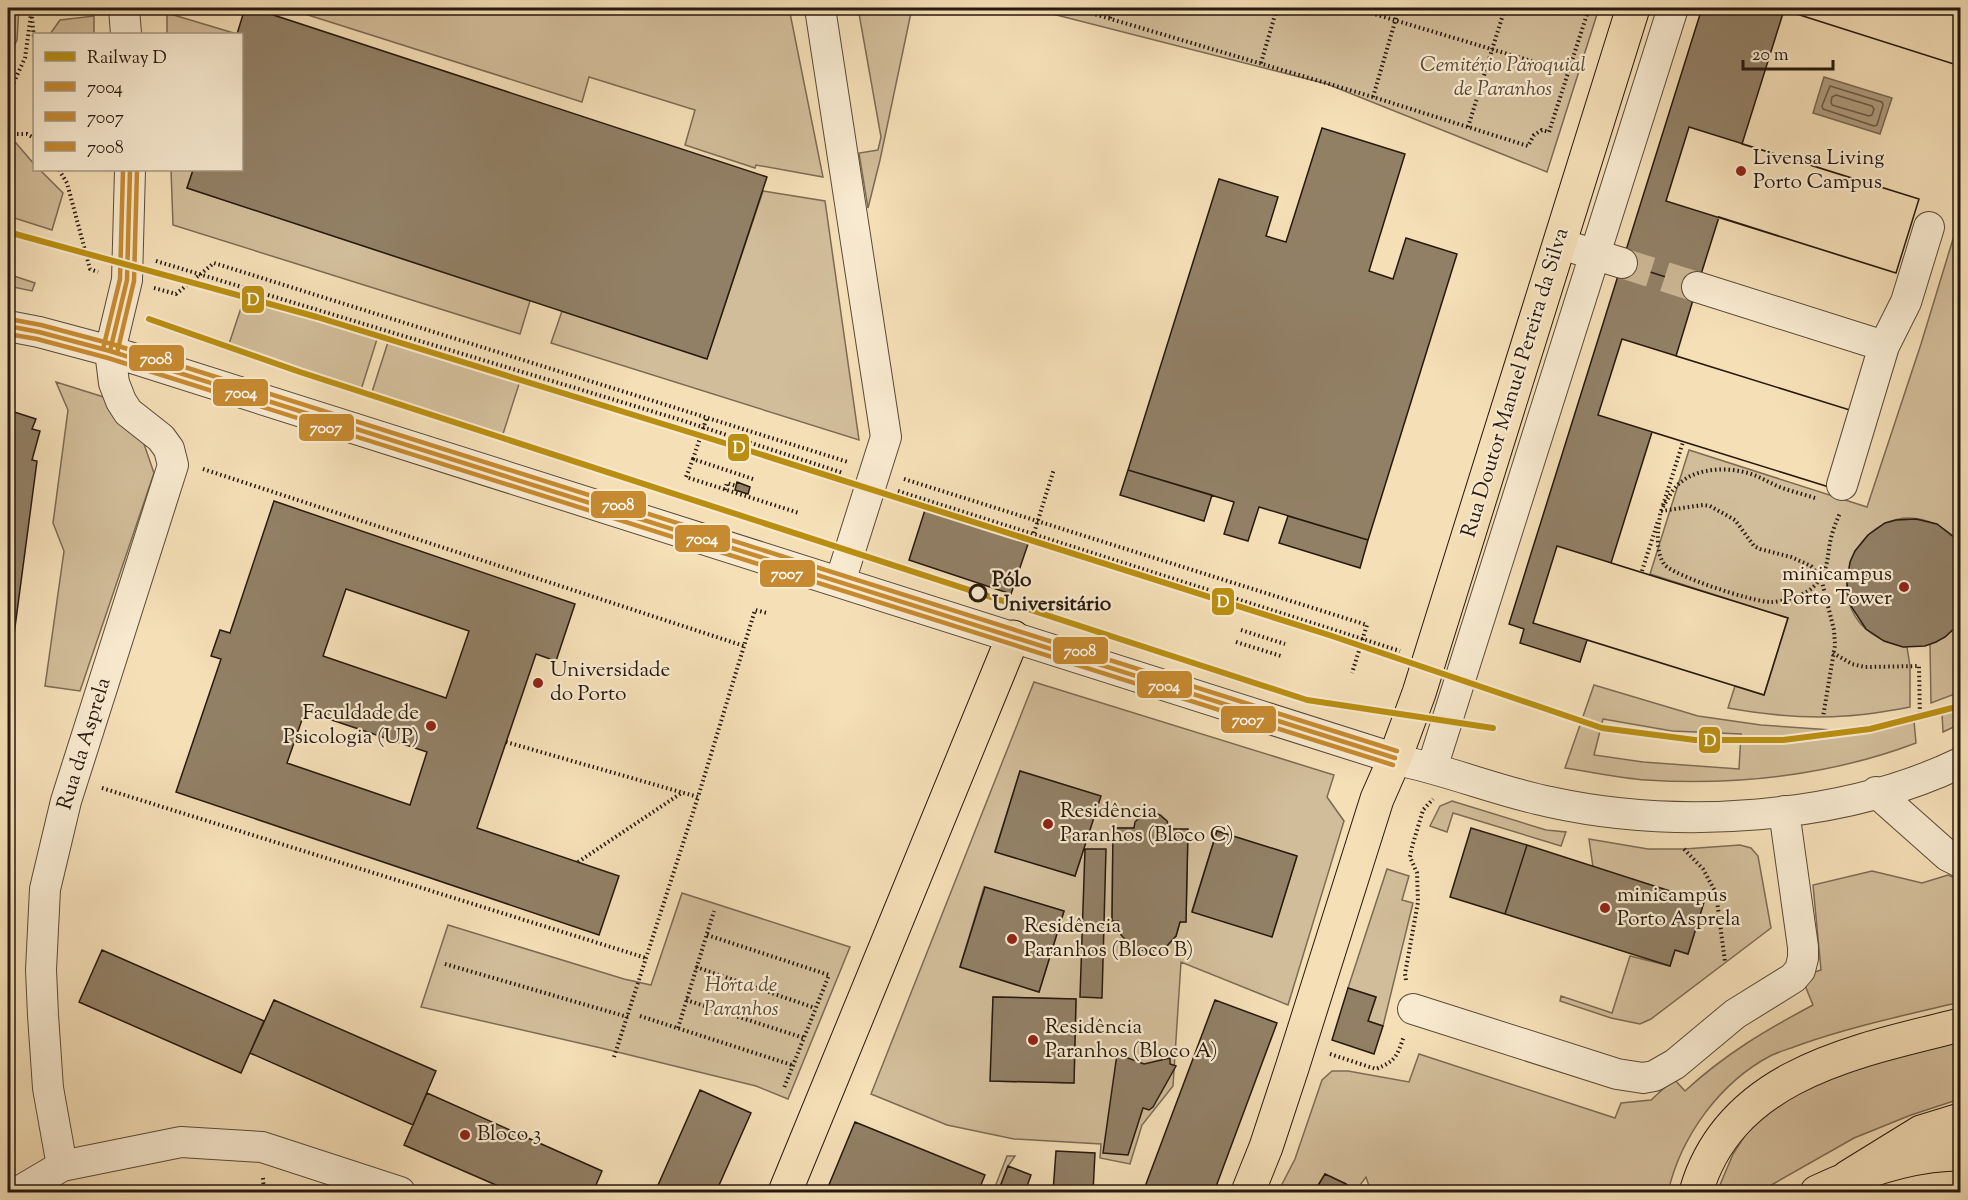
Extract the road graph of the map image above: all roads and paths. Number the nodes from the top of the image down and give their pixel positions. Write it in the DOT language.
graph roads {
  1 [pos="31,8"];
  2 [pos="124,8"];
  3 [pos="820,8"];
  4 [pos="1074,8"];
  5 [pos="1114,8"];
  6 [pos="1277,8"];
  7 [pos="1354,8"];
  8 [pos="1399,8"];
  9 [pos="1505,8"];
  10 [pos="1589,8"];
  11 [pos="1634,8"];
  12 [pos="1673,8"];
  13 [pos="31,14"];
  14 [pos="1110,18"];
  15 [pos="1395,20"];
  16 [pos="33,33"];
  17 [pos="126,33"];
  18 [pos="1492,48"];
  19 [pos="1261,63"];
  20 [pos="1568,72"];
  21 [pos="8,95"];
  22 [pos="1373,97"];
  23 [pos="1468,127"];
  24 [pos="8,134"];
  25 [pos="33,138"];
  26 [pos="61,171"];
  27 [pos="130,171"];
  28 [pos="1929,228"];
  29 [pos="1560,243"];
  30 [pos="1608,259"];
  31 [pos="128,266"];
  32 [pos="201,273"];
  33 [pos="1697,287"];
  34 [pos="8,326"];
  35 [pos="1884,346"];
  36 [pos="110,351"];
  37 [pos="707,417"];
  38 [pos="704,428"];
  39 [pos="1683,442"];
  40 [pos="172,459"];
  41 [pos="693,459"];
  42 [pos="1054,469"];
  43 [pos="874,477"];
  44 [pos="753,479"];
  45 [pos="736,486"];
  46 [pos="725,490"];
  47 [pos="1836,497"];
  48 [pos="1661,511"];
  49 [pos="799,513"];
  50 [pos="1037,521"];
  51 [pos="1034,533"];
  52 [pos="1642,571"];
  53 [pos="1821,578"];
  54 [pos="840,582"];
  55 [pos="767,613"];
  56 [pos="1241,630"];
  57 [pos="1013,637"];
  58 [pos="1363,639"];
  59 [pos="1236,642"];
  60 [pos="1285,644"];
  61 [pos="744,646"];
  62 [pos="1833,653"];
  63 [pos="1281,656"];
  64 [pos="1429,661"];
  65 [pos="1352,673"];
  66 [pos="1823,717"];
  67 [pos="1920,719"];
  68 [pos="506,742"];
  69 [pos="1395,758"];
  70 [pos="1960,763"];
  71 [pos="73,779"];
  72 [pos="1433,782"];
  73 [pos="684,792"];
  74 [pos="1876,792"];
  75 [pos="698,797"];
  76 [pos="1784,811"];
  77 [pos="1684,849"];
  78 [pos="578,862"];
  79 [pos="1960,862"];
  80 [pos="714,911"];
  81 [pos="707,935"];
  82 [pos="646,958"];
  83 [pos="1725,962"];
  84 [pos="445,964"];
  85 [pos="696,967"];
  86 [pos="686,1000"];
  87 [pos="815,1008"];
  88 [pos="1413,1009"];
  89 [pos="640,1016"];
  90 [pos="628,1017"];
  91 [pos="1960,1024"];
  92 [pos="678,1028"];
  93 [pos="804,1038"];
  94 [pos="1323,1051"];
  95 [pos="614,1057"];
  96 [pos="792,1065"];
  97 [pos="783,1088"];
  98 [pos="1960,1120"];
  99 [pos="1960,1154"];
  100 [pos="62,1166"];
  101 [pos="1848,1178"];
  102 [pos="18,1192"];
  103 [pos="400,1192"];
  104 [pos="785,1192"];
  105 [pos="1248,1192"];
  106 [pos="1696,1192"];
  107 [pos="1817,1192"];
  1 -- 13 [label="path"];
  2 -- 17 [label="street"];
  3 -- 43 [label="street"];
  4 -- 14 [label="path"];
  5 -- 14 [label="path"];
  6 -- 19 [label="path"];
  7 -- 15 [label="path"];
  8 -- 15 [label="path"];
  9 -- 18 [label="path"];
  10 -- 20 [label="path"];
  11 -- 29 [label="main road, Rua Doutor Manuel Pereira da Silva"];
  12 -- 30 [label="street"];
  13 -- 16 [label="path"];
  13 -- 21 [label="path"];
  14 -- 19 [label="path"];
  15 -- 18 [label="path"];
  15 -- 22 [label="path"];
  18 -- 20 [label="path"];
  18 -- 23 [label="path"];
  19 -- 22 [label="path"];
  20 -- 23 [label="path"];
  22 -- 23 [label="path"];
  24 -- 25 [label="path"];
  26 -- 31 [label="path"];
  27 -- 31 [label="street"];
  28 -- 35 [label="street"];
  29 -- 30 [label="street"];
  29 -- 64 [label="main road, Rua Doutor Manuel Pereira da Silva"];
  30 -- 72 [label="street"];
  31 -- 32 [label="path"];
  31 -- 32 [label="path"];
  31 -- 36 [label="street"];
  32 -- 37 [label="path"];
  32 -- 38 [label="path"];
  33 -- 35 [label="street"];
  34 -- 36 [label="street"];
  35 -- 47 [label="street"];
  36 -- 40 [label="street"];
  36 -- 54 [label="street"];
  37 -- 38 [label="path"];
  37 -- 43 [label="path"];
  38 -- 41 [label="path"];
  38 -- 43 [label="path"];
  39 -- 48 [label="path"];
  40 -- 61 [label="path"];
  40 -- 71 [label="street, Rua da Asprela"];
  41 -- 44 [label="path"];
  41 -- 46 [label="path"];
  42 -- 50 [label="path"];
  43 -- 50 [label="path"];
  43 -- 51 [label="path"];
  43 -- 54 [label="street"];
  45 -- 46 [label="path"];
  46 -- 49 [label="path"];
  47 -- 48 [label="path"];
  47 -- 53 [label="path"];
  48 -- 52 [label="path"];
  48 -- 53 [label="path"];
  48 -- 53 [label="path"];
  50 -- 51 [label="path"];
  50 -- 58 [label="path"];
  51 -- 58 [label="path"];
  53 -- 62 [label="path"];
  54 -- 57 [label="street"];
  55 -- 61 [label="path"];
  56 -- 60 [label="path"];
  57 -- 69 [label="street"];
  57 -- 104 [label="main road"];
  58 -- 64 [label="path"];
  58 -- 65 [label="path"];
  59 -- 63 [label="path"];
  61 -- 75 [label="path"];
  62 -- 66 [label="path"];
  62 -- 67 [label="path"];
  64 -- 69 [label="main road, Rua Doutor Manuel Pereira da Silva"];
  68 -- 73 [label="path"];
  69 -- 72 [label="street"];
  69 -- 105 [label="main road, Rua Doutor Manuel Pereira da Silva"];
  70 -- 74 [label="street"];
  71 -- 82 [label="path"];
  71 -- 100 [label="street, Rua da Asprela"];
  72 -- 76 [label="street"];
  72 -- 88 [label="path"];
  73 -- 75 [label="path"];
  73 -- 78 [label="path"];
  74 -- 76 [label="street"];
  74 -- 79 [label="street"];
  75 -- 82 [label="path"];
  76 -- 88 [label="street"];
  77 -- 83 [label="path"];
  80 -- 81 [label="path"];
  81 -- 85 [label="path"];
  81 -- 87 [label="path"];
  82 -- 90 [label="path"];
  84 -- 90 [label="path"];
  85 -- 86 [label="path"];
  85 -- 87 [label="path"];
  86 -- 92 [label="path"];
  86 -- 93 [label="path"];
  87 -- 93 [label="path"];
  88 -- 94 [label="path"];
  89 -- 92 [label="path"];
  90 -- 95 [label="path"];
  91 -- 106 [label="main road"];
  92 -- 96 [label="path"];
  93 -- 96 [label="path"];
  96 -- 97 [label="path"];
  98 -- 101 [label="main road"];
  99 -- 101 [label="main road"];
  100 -- 102 [label="street"];
  100 -- 103 [label="street"];
  101 -- 107 [label="main road"];
}
